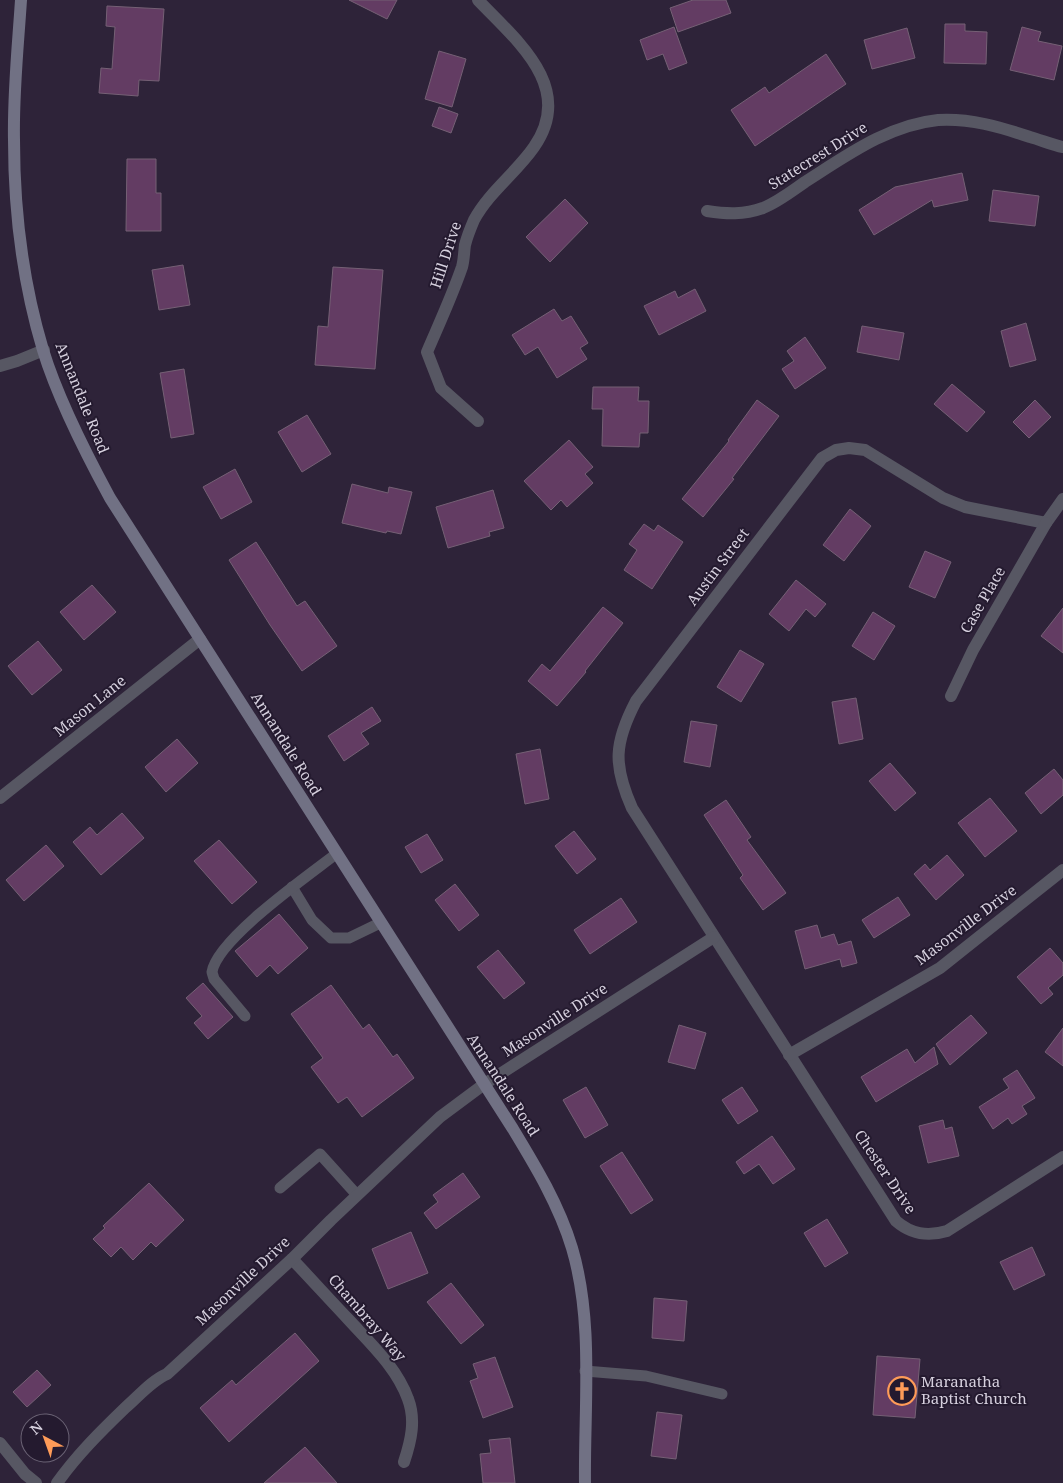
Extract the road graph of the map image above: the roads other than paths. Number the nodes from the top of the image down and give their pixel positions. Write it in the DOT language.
graph roads {
  1 [pos="21,0"];
  2 [pos="478,0"];
  3 [pos="1063,147"];
  4 [pos="707,211"];
  5 [pos="44,350"];
  6 [pos="0,366"];
  7 [pos="478,421"];
  8 [pos="1063,499"];
  9 [pos="1046,523"];
  10 [pos="200,639"];
  11 [pos="952,696"];
  12 [pos="0,798"];
  13 [pos="336,854"];
  14 [pos="1063,870"];
  15 [pos="292,887"];
  16 [pos="380,923"];
  17 [pos="714,937"];
  18 [pos="245,1016"];
  19 [pos="789,1055"];
  20 [pos="483,1084"];
  21 [pos="1063,1157"];
  22 [pos="280,1188"];
  23 [pos="357,1195"];
  24 [pos="292,1259"];
  25 [pos="585,1371"];
  26 [pos="722,1394"];
  27 [pos="0,1443"];
  28 [pos="404,1462"];
  29 [pos="36,1483"];
  30 [pos="57,1483"];
  31 [pos="585,1483"];
  1 -- 5 [label="main road, Annandale Road"];
  2 -- 7 [label="street, Hill Drive"];
  3 -- 4 [label="street, Statecrest Drive"];
  5 -- 6 [label="street"];
  5 -- 10 [label="main road, Annandale Road"];
  8 -- 9 [label="street"];
  9 -- 11 [label="street, Case Place"];
  9 -- 17 [label="street, Austin Street"];
  10 -- 12 [label="street, Mason Lane"];
  10 -- 13 [label="main road, Annandale Road"];
  13 -- 15 [label="lane"];
  13 -- 16 [label="main road, Annandale Road"];
  14 -- 19 [label="street, Masonville Drive"];
  15 -- 16 [label="lane"];
  15 -- 18 [label="lane"];
  16 -- 20 [label="main road, Annandale Road"];
  17 -- 19 [label="street"];
  17 -- 20 [label="street, Masonville Drive"];
  19 -- 21 [label="street, Chester Drive"];
  20 -- 23 [label="street, Masonville Drive"];
  20 -- 25 [label="main road, Annandale Road"];
  22 -- 23 [label="lane"];
  23 -- 24 [label="street, Masonville Drive"];
  24 -- 28 [label="street, Chambray Way"];
  24 -- 30 [label="street, Masonville Drive"];
  25 -- 26 [label="lane"];
  25 -- 31 [label="main road, Annandale Road"];
  27 -- 29 [label="street"];
}
